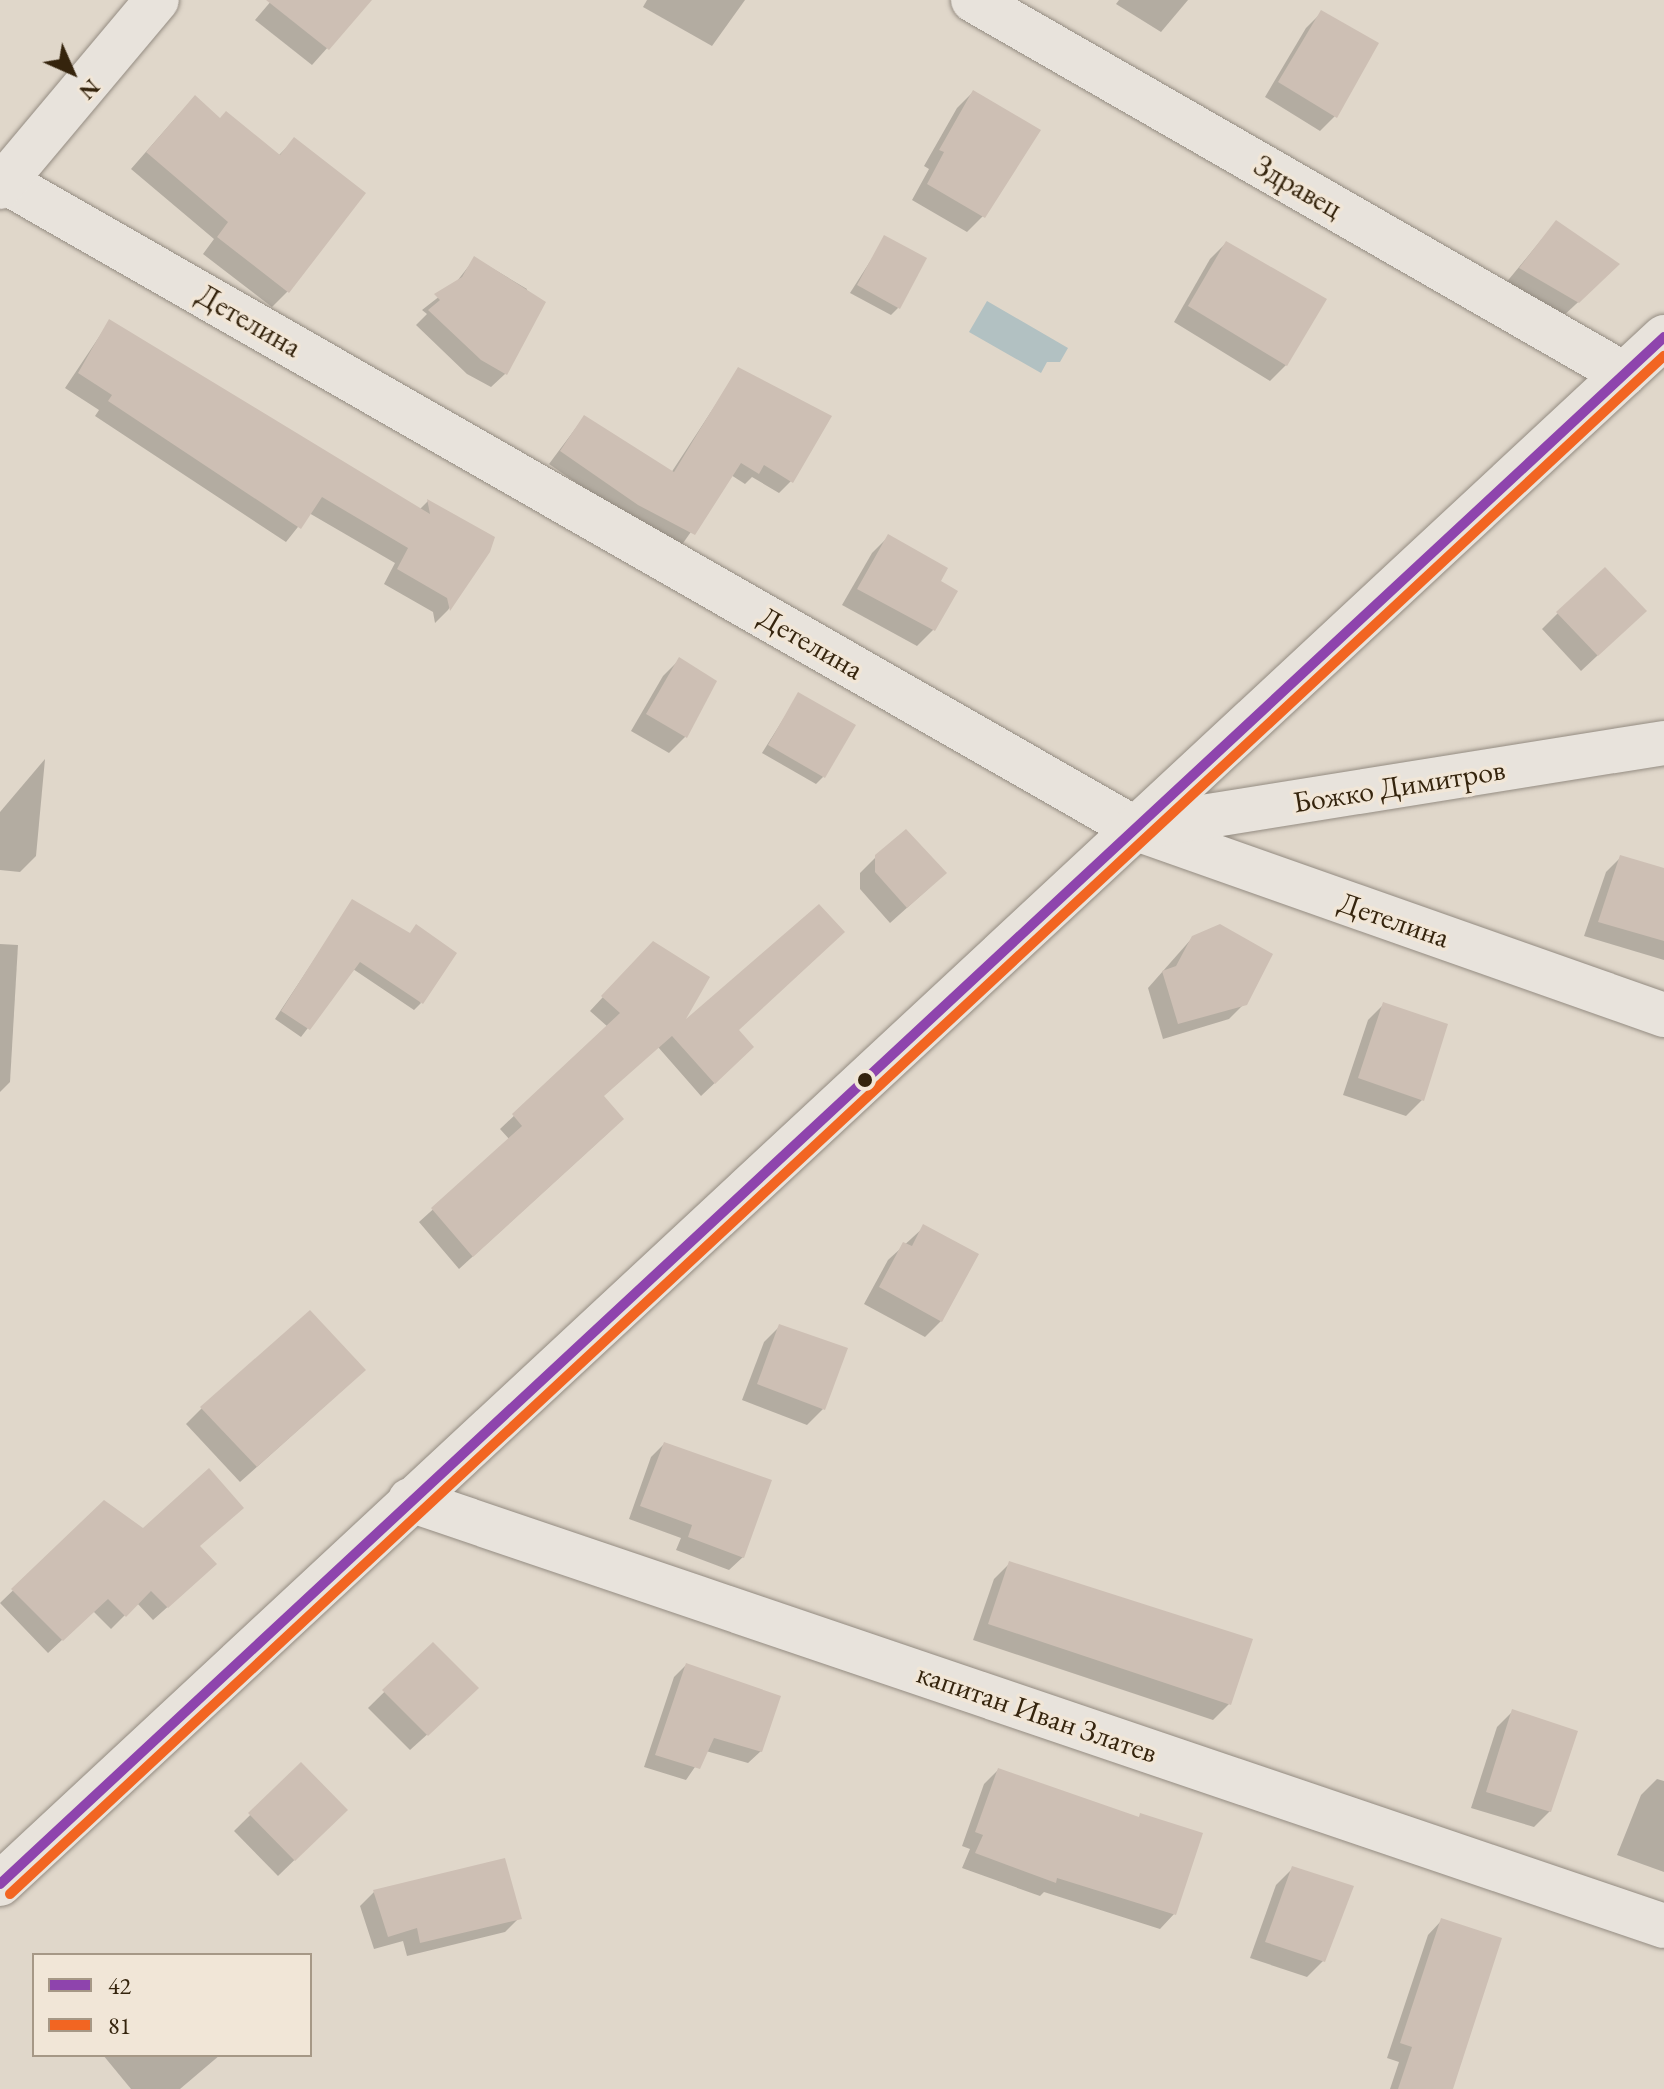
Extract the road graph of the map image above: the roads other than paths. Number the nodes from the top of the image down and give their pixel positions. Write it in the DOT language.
graph roads {
  1 [pos="157,0"];
  2 [pos="973,0"];
  3 [pos="1,182"];
  4 [pos="1664,337"];
  5 [pos="1624,374"];
  6 [pos="1664,743"];
  7 [pos="1134,828"];
  8 [pos="1664,1015"];
  9 [pos="410,1500"];
  10 [pos="0,1884"];
  11 [pos="1664,1926"];
  1 -- 3 [label="street"];
  2 -- 5 [label="street, Здравец"];
  3 -- 7 [label="street, Детелина"];
  4 -- 5 [label="street"];
  5 -- 7 [label="street"];
  6 -- 7 [label="street, Божко Димитров"];
  7 -- 8 [label="street, Детелина"];
  7 -- 9 [label="street"];
  9 -- 10 [label="street"];
  9 -- 11 [label="street, капитан Иван Златев"];
}
